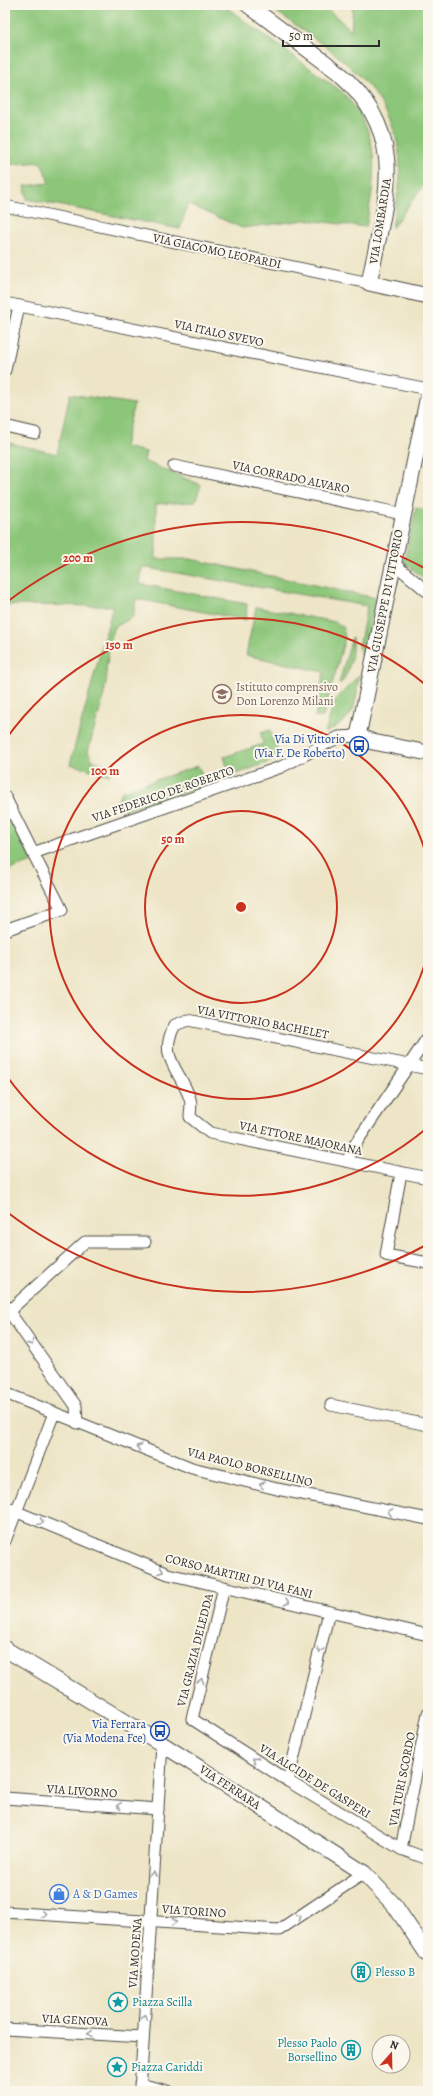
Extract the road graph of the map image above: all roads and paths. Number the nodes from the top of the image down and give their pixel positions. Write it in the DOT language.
graph roads {
  1 [pos="248,5"];
  2 [pos="5,206"];
  3 [pos="369,283"];
  4 [pos="428,296"];
  5 [pos="5,303"];
  6 [pos="19,306"];
  7 [pos="5,370"];
  8 [pos="428,389"];
  9 [pos="428,396"];
  10 [pos="5,426"];
  11 [pos="35,433"];
  12 [pos="174,466"];
  13 [pos="403,514"];
  14 [pos="392,562"];
  15 [pos="428,592"];
  16 [pos="358,736"];
  17 [pos="428,753"];
  18 [pos="5,797"];
  19 [pos="33,853"];
  20 [pos="5,930"];
  21 [pos="428,1037"];
  22 [pos="408,1065"];
  23 [pos="428,1069"];
  24 [pos="191,1100"];
  25 [pos="348,1161"];
  26 [pos="401,1173"];
  27 [pos="428,1178"];
  28 [pos="145,1242"];
  29 [pos="428,1263"];
  30 [pos="7,1308"];
  31 [pos="5,1393"];
  32 [pos="331,1405"];
  33 [pos="54,1413"];
  34 [pos="78,1423"];
  35 [pos="428,1425"];
  36 [pos="5,1507"];
  37 [pos="16,1511"];
  38 [pos="428,1519"];
  39 [pos="5,1541"];
  40 [pos="224,1587"];
  41 [pos="329,1612"];
  42 [pos="428,1635"];
  43 [pos="6,1650"];
  44 [pos="428,1713"];
  45 [pos="192,1719"];
  46 [pos="162,1744"];
  47 [pos="288,1781"];
  48 [pos="5,1798"];
  49 [pos="158,1809"];
  50 [pos="401,1849"];
  51 [pos="428,1858"];
  52 [pos="364,1872"];
  53 [pos="5,1912"];
  54 [pos="151,1921"];
  55 [pos="428,1955"];
  56 [pos="5,2029"];
  57 [pos="143,2037"];
  58 [pos="140,2088"];
  59 [pos="167,2091"];
  1 -- 3 [label="street, VIA LOMBARDIA"];
  2 -- 3 [label="street, VIA GIACOMO LEOPARDI"];
  3 -- 4 [label="street, VIA GIACOMO LEOPARDI"];
  5 -- 6 [label="street, VIA ITALO SVEVO"];
  6 -- 7 [label="street"];
  6 -- 8 [label="street, VIA ITALO SVEVO"];
  9 -- 13 [label="street, VIA GIUSEPPE DI VITTORIO"];
  10 -- 11 [label="street"];
  12 -- 13 [label="street, VIA CORRADO ALVARO"];
  13 -- 14 [label="street, VIA GIUSEPPE DI VITTORIO"];
  14 -- 15 [label="street"];
  14 -- 16 [label="street, VIA GIUSEPPE DI VITTORIO"];
  16 -- 17 [label="street"];
  16 -- 19 [label="street, VIA FEDERICO DE ROBERTO"];
  18 -- 19 [label="street"];
  19 -- 20 [label="street"];
  21 -- 22 [label="street"];
  22 -- 23 [label="street, VIA VITTORIO BACHELET"];
  22 -- 24 [label="street, VIA VITTORIO BACHELET"];
  22 -- 25 [label="street"];
  24 -- 25 [label="street, VIA ETTORE MAJORANA"];
  25 -- 26 [label="street, VIA ETTORE MAJORANA"];
  26 -- 27 [label="street, VIA ETTORE MAJORANA"];
  26 -- 29 [label="street"];
  28 -- 30 [label="street"];
  30 -- 34 [label="street, one-way"];
  31 -- 33 [label="street, VIA PAOLO BORSELLINO"];
  32 -- 35 [label="street"];
  33 -- 34 [label="street, VIA PAOLO BORSELLINO"];
  33 -- 37 [label="street"];
  38 -- 34 [label="street, VIA PAOLO BORSELLINO, one-way"];
  36 -- 37 [label="street, CORSO MARTIRI DI VIA FANI"];
  37 -- 39 [label="street"];
  37 -- 40 [label="street, CORSO MARTIRI DI VIA FANI, one-way"];
  40 -- 41 [label="street, CORSO MARTIRI DI VIA FANI, one-way"];
  45 -- 40 [label="street, VIA GRAZIA DELEDDA, one-way"];
  41 -- 42 [label="street, CORSO MARTIRI DI VIA FANI"];
  41 -- 47 [label="street, one-way"];
  43 -- 46 [label="street, VIA FERRARA"];
  44 -- 50 [label="street, VIA TURI SCORDO"];
  47 -- 45 [label="street, VIA ALCIDE DE GASPERI, one-way"];
  46 -- 49 [label="street, VIA MODENA"];
  46 -- 52 [label="street, VIA FERRARA"];
  47 -- 50 [label="street, VIA ALCIDE DE GASPERI"];
  49 -- 48 [label="street, VIA LIVORNO, one-way"];
  54 -- 49 [label="street, VIA MODENA, one-way"];
  50 -- 51 [label="street, VIA ALCIDE DE GASPERI"];
  54 -- 52 [label="street, VIA TORINO, one-way"];
  52 -- 55 [label="street, VIA FERRARA"];
  53 -- 54 [label="street, VIA TORINO, one-way"];
  57 -- 54 [label="street, VIA MODENA, one-way"];
  57 -- 56 [label="street, VIA GENOVA, one-way"];
  57 -- 58 [label="street, VIA MODENA"];
  58 -- 59 [label="street"];
}
